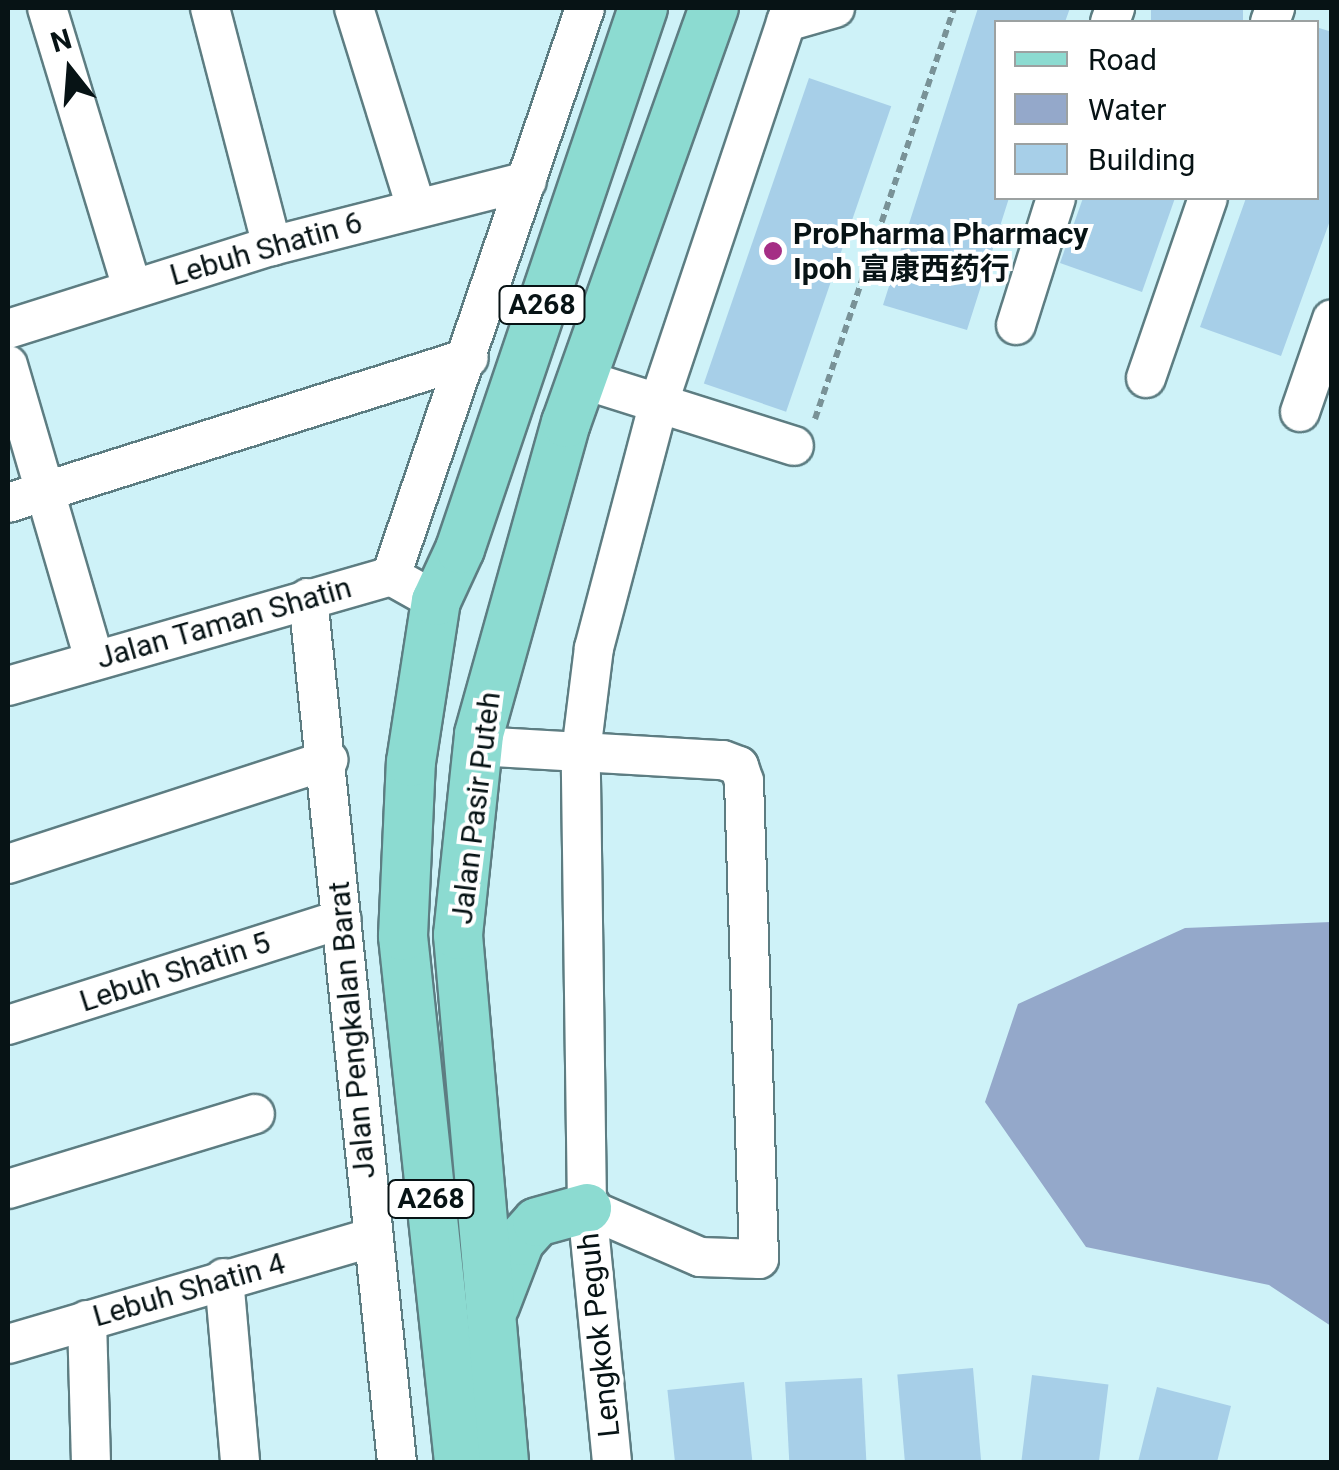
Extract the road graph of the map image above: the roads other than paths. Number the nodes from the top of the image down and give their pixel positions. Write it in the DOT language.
graph roads {
  1 [pos="47,8"];
  2 [pos="210,8"];
  3 [pos="354,8"];
  4 [pos="585,8"];
  5 [pos="643,8"];
  6 [pos="714,8"];
  7 [pos="835,8"];
  8 [pos="788,15"];
  9 [pos="528,181"];
  10 [pos="1055,200"];
  11 [pos="1207,200"];
  12 [pos="416,206"];
  13 [pos="272,246"];
  14 [pos="132,288"];
  15 [pos="1332,319"];
  16 [pos="1016,325"];
  17 [pos="8,329"];
  18 [pos="469,358"];
  19 [pos="8,366"];
  20 [pos="1146,378"];
  21 [pos="585,380"];
  22 [pos="659,402"];
  23 [pos="1300,412"];
  24 [pos="566,422"];
  25 [pos="794,446"];
  26 [pos="44,491"];
  27 [pos="8,502"];
  28 [pos="392,576"];
  29 [pos="308,598"];
  30 [pos="436,600"];
  31 [pos="94,659"];
  32 [pos="8,686"];
  33 [pos="478,740"];
  34 [pos="581,752"];
  35 [pos="330,760"];
  36 [pos="8,864"];
  37 [pos="342,919"];
  38 [pos="8,1024"];
  39 [pos="255,1114"];
  40 [pos="8,1189"];
  41 [pos="586,1208"];
  42 [pos="371,1238"];
  43 [pos="224,1278"];
  44 [pos="491,1319"];
  45 [pos="87,1320"];
  46 [pos="8,1344"];
  47 [pos="91,1462"];
  48 [pos="240,1462"];
  49 [pos="397,1462"];
  50 [pos="459,1462"];
  51 [pos="504,1462"];
  52 [pos="612,1462"];
  1 -- 14 [label="street"];
  2 -- 13 [label="street"];
  3 -- 12 [label="street"];
  4 -- 9 [label="street"];
  5 -- 30 [label="main road, Jalan Pasir Puteh / A268"];
  6 -- 21 [label="main road, Jalan Pasir Puteh / A268"];
  7 -- 8 [label="street"];
  8 -- 22 [label="street, Lengkok Peguh"];
  9 -- 12 [label="street, Lebuh Shatin 6"];
  9 -- 18 [label="street"];
  10 -- 16 [label="street"];
  11 -- 20 [label="street"];
  12 -- 13 [label="street, Lebuh Shatin 6"];
  13 -- 14 [label="street, Lebuh Shatin 6"];
  14 -- 17 [label="street, Lebuh Shatin 6"];
  15 -- 23 [label="street"];
  18 -- 26 [label="street"];
  18 -- 28 [label="street"];
  19 -- 26 [label="street"];
  21 -- 22 [label="street"];
  21 -- 24 [label="main road, Jalan Pasir Puteh / A268"];
  22 -- 25 [label="street"];
  22 -- 34 [label="street, Lengkok Peguh"];
  24 -- 30 [label="main road"];
  24 -- 33 [label="main road, Jalan Pasir Puteh / A268"];
  26 -- 27 [label="street"];
  26 -- 31 [label="street"];
  28 -- 29 [label="street, Jalan Taman Shatin"];
  28 -- 30 [label="street, Jalan Taman Shatin"];
  29 -- 31 [label="street, Jalan Taman Shatin"];
  29 -- 35 [label="street, Jalan Pengkalan Barat"];
  30 -- 33 [label="main road"];
  30 -- 50 [label="main road, Jalan Pasir Puteh / A268"];
  31 -- 32 [label="street, Jalan Taman Shatin"];
  33 -- 34 [label="street"];
  33 -- 44 [label="main road, Jalan Pasir Puteh / A268"];
  34 -- 41 [label="street, Lengkok Peguh"];
  34 -- 41 [label="street"];
  35 -- 36 [label="street"];
  35 -- 37 [label="street, Jalan Pengkalan Barat"];
  37 -- 38 [label="street, Lebuh Shatin 5"];
  37 -- 42 [label="street, Jalan Pengkalan Barat"];
  39 -- 40 [label="street"];
  41 -- 44 [label="main road"];
  41 -- 52 [label="street, Lengkok Peguh"];
  42 -- 43 [label="street, Lebuh Shatin 4"];
  42 -- 49 [label="street, Jalan Pengkalan Barat"];
  43 -- 45 [label="street, Lebuh Shatin 4"];
  43 -- 48 [label="street"];
  44 -- 51 [label="main road, Jalan Pasir Puteh / A268"];
  45 -- 46 [label="street, Lebuh Shatin 4"];
  45 -- 47 [label="street"];
}
